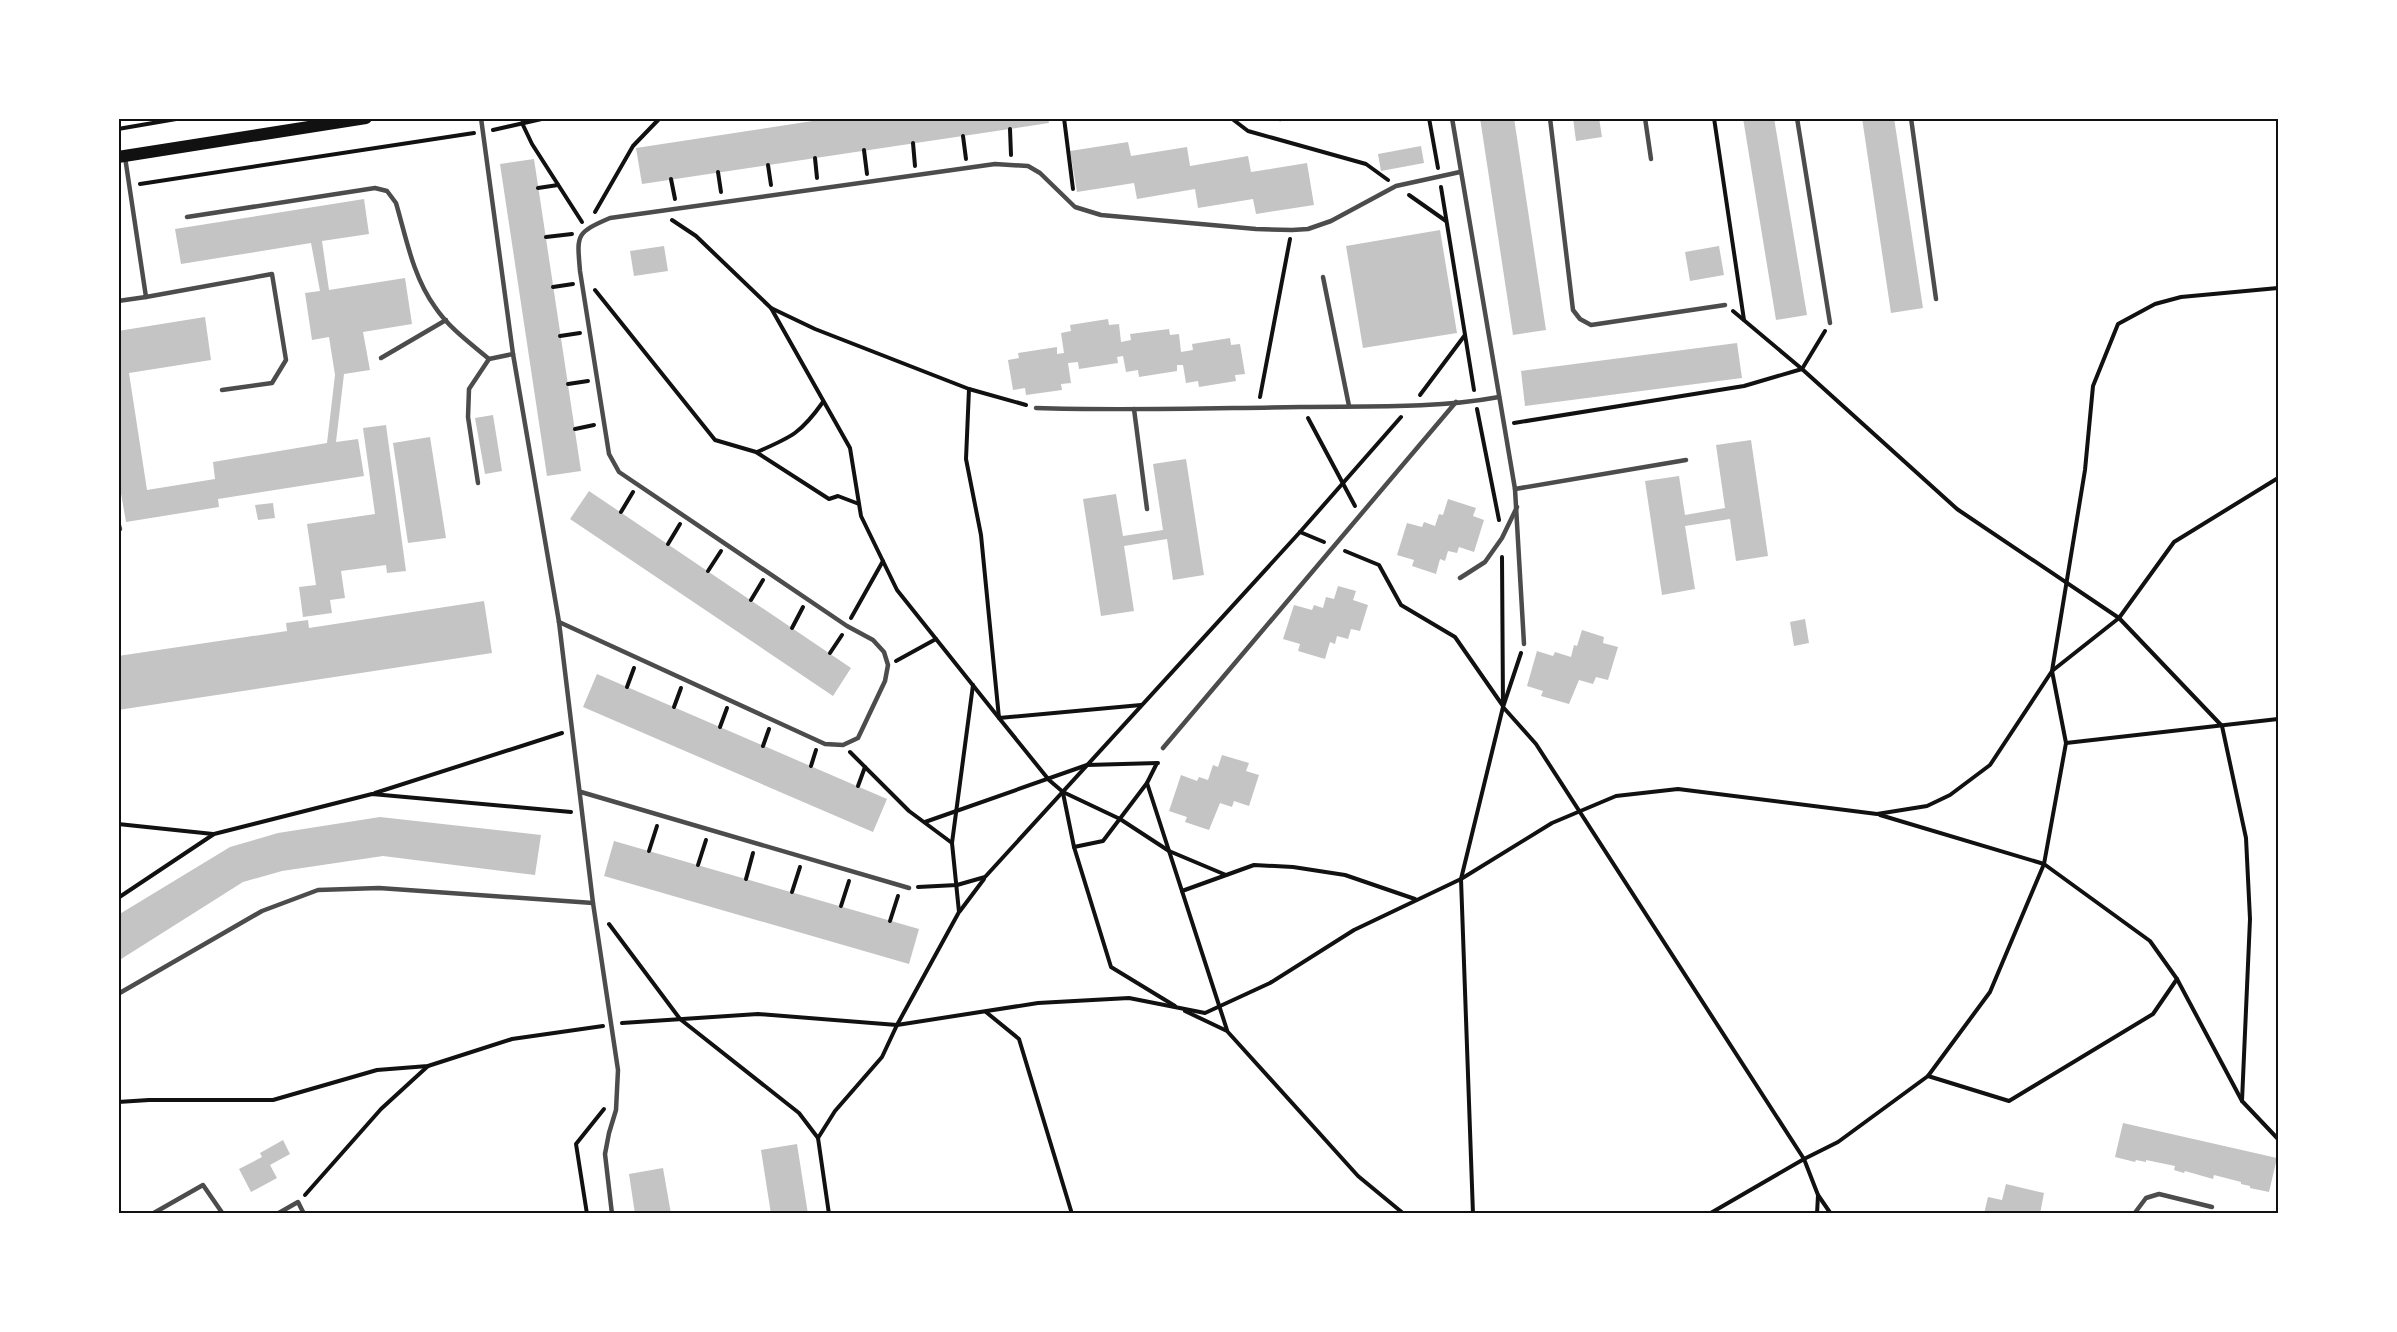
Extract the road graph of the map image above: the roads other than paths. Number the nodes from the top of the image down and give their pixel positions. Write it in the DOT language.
graph roads {
  1 [pos="366,118"];
  2 [pos="481,118"];
  3 [pos="1452,118"];
  4 [pos="1550,118"];
  5 [pos="1645,118"];
  6 [pos="1797,118"];
  7 [pos="1911,118"];
  8 [pos="122,157"];
  9 [pos="1651,159"];
  10 [pos="1460,172"];
  11 [pos="187,217"];
  12 [pos="1323,277"];
  13 [pos="146,297"];
  14 [pos="1936,300"];
  15 [pos="118,301"];
  16 [pos="1725,305"];
  17 [pos="446,320"];
  18 [pos="1830,323"];
  19 [pos="513,354"];
  20 [pos="381,358"];
  21 [pos="489,359"];
  22 [pos="222,390"];
  23 [pos="1499,397"];
  24 [pos="1456,402"];
  25 [pos="1349,406"];
  26 [pos="1036,408"];
  27 [pos="1134,409"];
  28 [pos="1686,460"];
  29 [pos="478,483"];
  30 [pos="1515,489"];
  31 [pos="1517,506"];
  32 [pos="1147,509"];
  33 [pos="118,522"];
  34 [pos="120,529"];
  35 [pos="1460,578"];
  36 [pos="559,622"];
  37 [pos="1524,644"];
  38 [pos="1163,748"];
  39 [pos="580,792"];
  40 [pos="909,888"];
  41 [pos="593,903"];
  42 [pos="118,994"];
  43 [pos="2212,1207"];
  44 [pos="152,1214"];
  45 [pos="223,1214"];
  46 [pos="277,1214"];
  47 [pos="304,1214"];
  48 [pos="612,1214"];
  49 [pos="2134,1214"];
  1 -- 8 [label="main road"];
  2 -- 19 [label="lane"];
  3 -- 10 [label="lane"];
  4 -- 16 [label="lane"];
  5 -- 9 [label="lane"];
  6 -- 18 [label="lane"];
  7 -- 14 [label="lane"];
  8 -- 13 [label="lane"];
  10 -- 23 [label="lane"];
  10 -- 36 [label="lane"];
  11 -- 17 [label="lane"];
  12 -- 25 [label="lane"];
  13 -- 15 [label="lane"];
  13 -- 22 [label="lane"];
  17 -- 20 [label="lane"];
  17 -- 21 [label="lane"];
  19 -- 21 [label="lane"];
  19 -- 36 [label="lane"];
  21 -- 29 [label="lane"];
  23 -- 24 [label="lane"];
  23 -- 30 [label="lane"];
  24 -- 25 [label="lane"];
  24 -- 38 [label="lane"];
  25 -- 27 [label="lane"];
  26 -- 27 [label="lane"];
  27 -- 32 [label="lane"];
  28 -- 30 [label="lane"];
  30 -- 31 [label="lane"];
  31 -- 35 [label="lane"];
  31 -- 37 [label="lane"];
  33 -- 34 [label="lane"];
  36 -- 39 [label="lane"];
  39 -- 40 [label="lane"];
  39 -- 41 [label="lane"];
  41 -- 42 [label="lane"];
  41 -- 48 [label="lane"];
  43 -- 49 [label="lane"];
  44 -- 45 [label="lane"];
  46 -- 47 [label="lane"];
}
